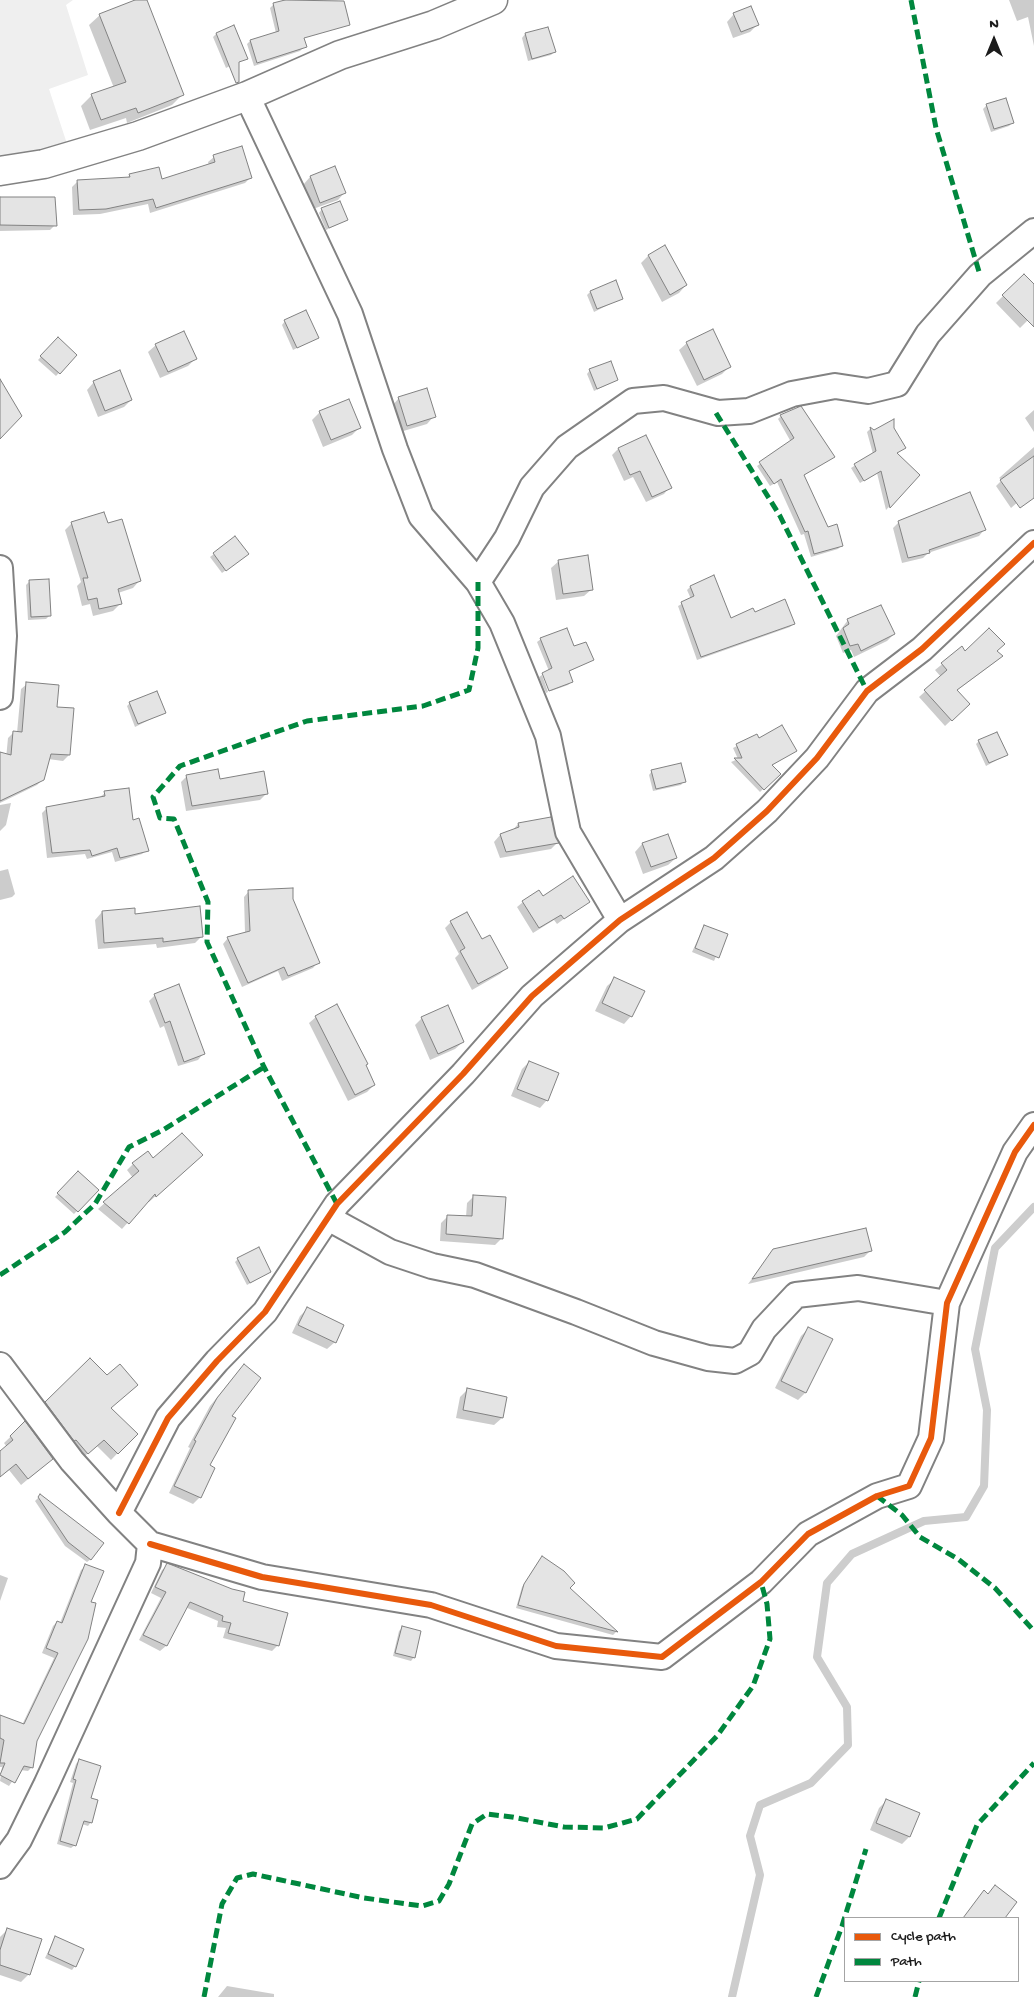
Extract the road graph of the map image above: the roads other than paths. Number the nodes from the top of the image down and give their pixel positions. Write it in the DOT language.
graph roads {
  1 [pos="493,0"];
  2 [pos="247,96"];
  3 [pos="0,171"];
  4 [pos="1034,231"];
  5 [pos="1034,543"];
  6 [pos="0,568"];
  7 [pos="478,582"];
  8 [pos="0,697"];
  9 [pos="620,920"];
  10 [pos="1034,1125"];
  11 [pos="328,1218"];
  12 [pos="947,1303"];
  13 [pos="0,1365"];
  14 [pos="119,1513"];
  15 [pos="150,1544"];
  16 [pos="0,1866"];
  1 -- 2 [label="street"];
  2 -- 3 [label="street"];
  2 -- 7 [label="street"];
  4 -- 7 [label="street"];
  5 -- 9 [label="street"];
  6 -- 8 [label="street"];
  7 -- 9 [label="street"];
  9 -- 11 [label="street"];
  10 -- 12 [label="street"];
  11 -- 12 [label="street"];
  11 -- 14 [label="street"];
  12 -- 15 [label="street"];
  13 -- 14 [label="street"];
  14 -- 15 [label="street"];
  15 -- 16 [label="street"];
}
